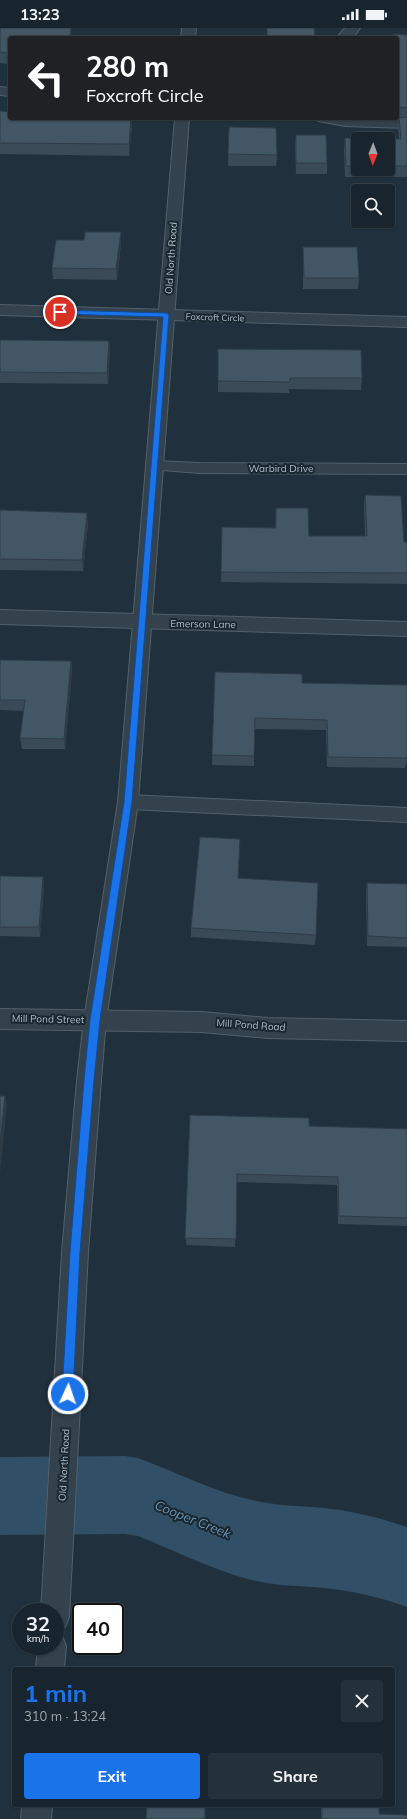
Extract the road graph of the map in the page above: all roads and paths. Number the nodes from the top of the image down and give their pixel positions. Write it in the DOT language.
graph roads {
  1 [pos="353,28"];
  2 [pos="346,36"];
  3 [pos="182,120"];
  4 [pos="345,120"];
  5 [pos="407,124"];
  6 [pos="0,310"];
  7 [pos="166,315"];
  8 [pos="407,322"];
  9 [pos="154,466"];
  10 [pos="407,469"];
  11 [pos="0,617"];
  12 [pos="142,622"];
  13 [pos="407,629"];
  14 [pos="128,802"];
  15 [pos="407,815"];
  16 [pos="0,1018"];
  17 [pos="95,1020"];
  18 [pos="407,1031"];
  19 [pos="56,1603"];
  20 [pos="51,1655"];
  21 [pos="50,1667"];
  22 [pos="37,1807"];
  23 [pos="36,1819"];
  1 -- 2 [label="street"];
  3 -- 7 [label="street, Old North Road"];
  4 -- 5 [label="street"];
  6 -- 7 [label="street, Foxcroft Circle"];
  7 -- 8 [label="street, Foxcroft Circle"];
  7 -- 9 [label="street, Old North Road"];
  9 -- 10 [label="lane, Warbird Drive"];
  9 -- 12 [label="street, Old North Road"];
  11 -- 12 [label="street, Emerson Lane"];
  12 -- 13 [label="street, Emerson Lane"];
  12 -- 14 [label="street, Old North Road"];
  14 -- 15 [label="lane"];
  14 -- 17 [label="street, Old North Road"];
  16 -- 17 [label="street, Mill Pond Street"];
  17 -- 18 [label="street, Mill Pond Road"];
  17 -- 19 [label="street, Old North Road"];
  20 -- 21 [label="street"];
  22 -- 23 [label="street"];
}
